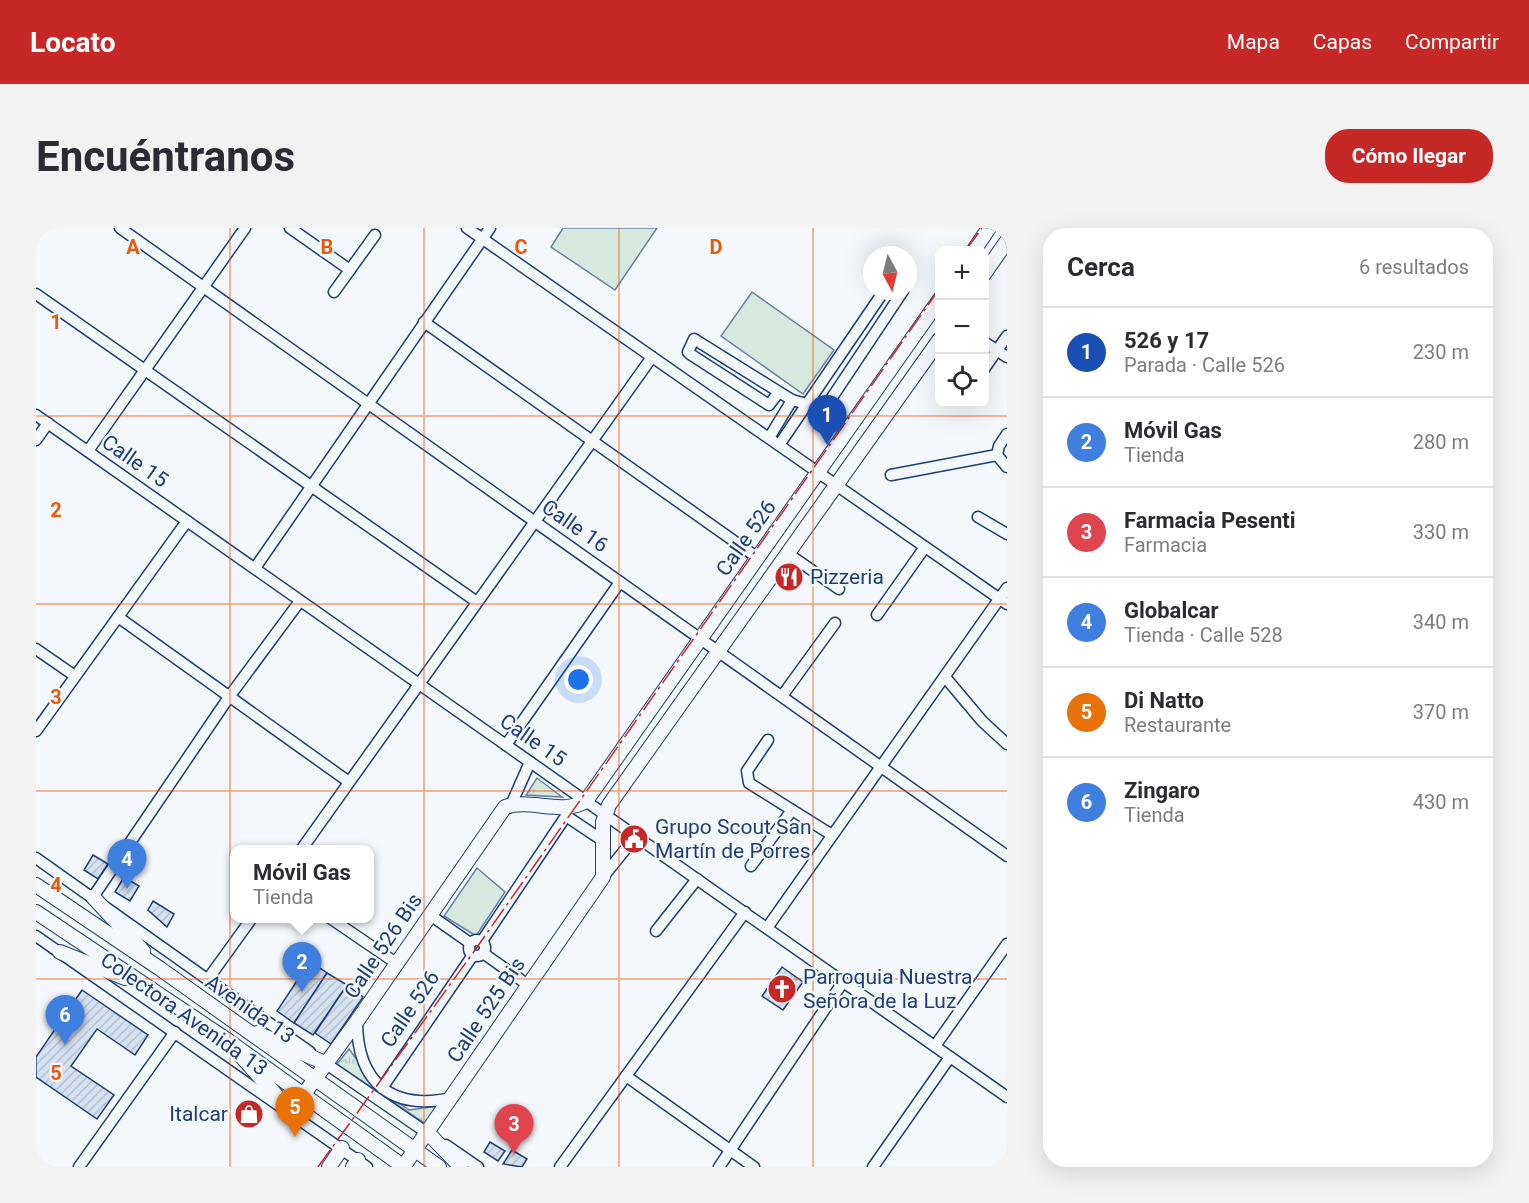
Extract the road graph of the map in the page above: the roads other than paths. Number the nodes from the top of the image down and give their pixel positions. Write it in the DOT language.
graph roads {
  1 [pos="120,228"];
  2 [pos="244,228"];
  3 [pos="290,228"];
  4 [pos="467,228"];
  5 [pos="490,228"];
  6 [pos="989,228"];
  7 [pos="375,235"];
  8 [pos="482,239"];
  9 [pos="1007,241"];
  10 [pos="977,246"];
  11 [pos="989,267"];
  12 [pos="350,270"];
  13 [pos="204,287"];
  14 [pos="334,292"];
  15 [pos="36,294"];
  16 [pos="878,300"];
  17 [pos="897,300"];
  18 [pos="938,300"];
  19 [pos="423,322"];
  20 [pos="1007,336"];
  21 [pos="935,345"];
  22 [pos="989,345"];
  23 [pos="1002,354"];
  24 [pos="652,357"];
  25 [pos="989,365"];
  26 [pos="145,370"];
  27 [pos="779,392"];
  28 [pos="792,400"];
  29 [pos="367,403"];
  30 [pos="808,404"];
  31 [pos="36,415"];
  32 [pos="48,423"];
  33 [pos="1007,434"];
  34 [pos="769,438"];
  35 [pos="36,440"];
  36 [pos="592,441"];
  37 [pos="779,445"];
  38 [pos="88,451"];
  39 [pos="998,455"];
  40 [pos="1007,467"];
  41 [pos="817,471"];
  42 [pos="891,475"];
  43 [pos="836,484"];
  44 [pos="310,487"];
  45 [pos="978,516"];
  46 [pos="187,521"];
  47 [pos="535,521"];
  48 [pos="1007,534"];
  49 [pos="925,547"];
  50 [pos="787,553"];
  51 [pos="758,558"];
  52 [pos="255,568"];
  53 [pos="620,582"];
  54 [pos="1007,588"];
  55 [pos="839,589"];
  56 [pos="300,600"];
  57 [pos="1003,601"];
  58 [pos="477,602"];
  59 [pos="877,615"];
  60 [pos="118,617"];
  61 [pos="835,622"];
  62 [pos="701,639"];
  63 [pos="36,649"];
  64 [pos="718,651"];
  65 [pos="75,676"];
  66 [pos="945,677"];
  67 [pos="419,684"];
  68 [pos="782,696"];
  69 [pos="229,697"];
  70 [pos="36,731"];
  71 [pos="768,740"];
  72 [pos="1007,744"];
  73 [pos="506,745"];
  74 [pos="530,762"];
  75 [pos="881,766"];
  76 [pos="349,782"];
  77 [pos="586,801"];
  78 [pos="511,805"];
  79 [pos="792,810"];
  80 [pos="566,812"];
  81 [pos="605,815"];
  82 [pos="832,835"];
  83 [pos="636,836"];
  84 [pos="602,840"];
  85 [pos="304,845"];
  86 [pos="1005,850"];
  87 [pos="36,858"];
  88 [pos="47,866"];
  89 [pos="752,866"];
  90 [pos="603,877"];
  91 [pos="697,879"];
  92 [pos="36,884"];
  93 [pos="93,897"];
  94 [pos="36,912"];
  95 [pos="745,912"];
  96 [pos="430,915"];
  97 [pos="248,923"];
  98 [pos="337,923"];
  99 [pos="766,928"];
  100 [pos="657,931"];
  101 [pos="36,936"];
  102 [pos="482,941"];
  103 [pos="470,942"];
  104 [pos="1007,944"];
  105 [pos="60,952"];
  106 [pos="478,954"];
  107 [pos="396,963"];
  108 [pos="159,968"];
  109 [pos="208,979"];
  110 [pos="843,982"];
  111 [pos="528,985"];
  112 [pos="149,987"];
  113 [pos="230,1021"];
  114 [pos="357,1021"];
  115 [pos="175,1032"];
  116 [pos="227,1040"];
  117 [pos="935,1046"];
  118 [pos="950,1057"];
  119 [pos="327,1064"];
  120 [pos="626,1076"];
  121 [pos="314,1080"];
  122 [pos="382,1088"];
  123 [pos="304,1094"];
  124 [pos="1007,1097"];
  125 [pos="452,1098"];
  126 [pos="291,1112"];
  127 [pos="428,1133"];
  128 [pos="342,1148"];
  129 [pos="731,1150"];
  130 [pos="415,1151"];
  131 [pos="359,1165"];
  132 [pos="79,1167"];
  133 [pos="329,1167"];
  134 [pos="403,1167"];
  135 [pos="439,1167"];
  136 [pos="461,1167"];
  137 [pos="478,1167"];
  138 [pos="560,1167"];
  139 [pos="719,1167"];
  140 [pos="754,1167"];
  141 [pos="873,1167"];
  1 -- 13 [label="street, Calle 16"];
  2 -- 13 [label="street"];
  3 -- 12 [label="street"];
  4 -- 8 [label="street"];
  5 -- 8 [label="street"];
  6 -- 10 [label="main road"];
  7 -- 12 [label="street"];
  8 -- 19 [label="street"];
  8 -- 24 [label="street"];
  9 -- 11 [label="main road"];
  12 -- 14 [label="street"];
  13 -- 26 [label="street"];
  13 -- 29 [label="street, Calle 16"];
  15 -- 26 [label="street"];
  16 -- 30 [label="street"];
  17 -- 30 [label="street"];
  18 -- 41 [label="main road, Calle 526"];
  19 -- 29 [label="street"];
  19 -- 36 [label="street"];
  20 -- 23 [label="street"];
  21 -- 43 [label="main road, Calle 526"];
  22 -- 23 [label="street"];
  23 -- 25 [label="street"];
  24 -- 34 [label="street"];
  24 -- 36 [label="street"];
  26 -- 38 [label="street"];
  26 -- 44 [label="street"];
  27 -- 27 [label="street"];
  27 -- 28 [label="street"];
  28 -- 30 [label="street"];
  28 -- 34 [label="street"];
  29 -- 44 [label="street"];
  29 -- 47 [label="street, Calle 16"];
  30 -- 37 [label="street"];
  31 -- 32 [label="street, Calle 15"];
  32 -- 35 [label="street"];
  32 -- 38 [label="street, Calle 15"];
  33 -- 39 [label="street"];
  34 -- 37 [label="street"];
  36 -- 47 [label="street"];
  36 -- 51 [label="street"];
  37 -- 41 [label="street"];
  38 -- 46 [label="street, Calle 15"];
  39 -- 40 [label="street"];
  39 -- 42 [label="street"];
  41 -- 43 [label="street"];
  41 -- 51 [label="main road, Calle 526"];
  43 -- 49 [label="street"];
  43 -- 50 [label="main road, Calle 526"];
  44 -- 52 [label="street"];
  44 -- 58 [label="street"];
  45 -- 48 [label="street"];
  46 -- 52 [label="street, Calle 15"];
  46 -- 60 [label="street"];
  47 -- 53 [label="street, Calle 16"];
  47 -- 58 [label="street"];
  49 -- 57 [label="street"];
  49 -- 59 [label="street"];
  50 -- 55 [label="street"];
  50 -- 64 [label="main road, Calle 526"];
  51 -- 62 [label="main road, Calle 526"];
  52 -- 56 [label="street, Calle 15"];
  53 -- 62 [label="street, Calle 16"];
  53 -- 73 [label="street"];
  54 -- 57 [label="street"];
  56 -- 67 [label="street, Calle 15"];
  56 -- 69 [label="street"];
  57 -- 66 [label="street"];
  58 -- 67 [label="street"];
  60 -- 65 [label="street"];
  60 -- 69 [label="street"];
  61 -- 68 [label="street"];
  62 -- 64 [label="street, Calle 16"];
  62 -- 77 [label="main road, Calle 526"];
  63 -- 65 [label="street"];
  64 -- 68 [label="street, Calle 16"];
  64 -- 81 [label="main road, Calle 526"];
  65 -- 70 [label="street"];
  66 -- 72 [label="street"];
  66 -- 75 [label="street"];
  67 -- 73 [label="street, Calle 15"];
  67 -- 76 [label="street"];
  68 -- 75 [label="street, Calle 16"];
  69 -- 76 [label="street"];
  69 -- 93 [label="street"];
  71 -- 79 [label="street"];
  73 -- 74 [label="street, Calle 15"];
  74 -- 77 [label="street, Calle 15"];
  74 -- 78 [label="street, Calle 526 Bis"];
  75 -- 82 [label="street"];
  75 -- 86 [label="street, Calle 16"];
  76 -- 85 [label="street"];
  77 -- 80 [label="main road"];
  77 -- 81 [label="street, Calle 15"];
  78 -- 80 [label="main road"];
  78 -- 96 [label="main road, Calle 526 Bis"];
  79 -- 82 [label="street"];
  79 -- 89 [label="street"];
  80 -- 84 [label="street"];
  80 -- 102 [label="street"];
  81 -- 83 [label="street, Calle 15"];
  81 -- 84 [label="main road"];
  82 -- 99 [label="street"];
  83 -- 90 [label="street, Calle 525 Bis"];
  83 -- 91 [label="street, Calle 15"];
  84 -- 90 [label="main road"];
  87 -- 88 [label="street, Colectora Avenida 13"];
  88 -- 92 [label="street"];
  88 -- 93 [label="street, Colectora Avenida 13"];
  90 -- 111 [label="main road, Calle 525 Bis"];
  91 -- 95 [label="street, Calle 15"];
  91 -- 100 [label="street"];
  92 -- 108 [label="main road, Avenida 13"];
  93 -- 108 [label="main road"];
  93 -- 109 [label="street, Colectora Avenida 13"];
  94 -- 112 [label="main road, Avenida 13"];
  95 -- 99 [label="street, Calle 15"];
  95 -- 120 [label="street"];
  96 -- 103 [label="street"];
  96 -- 107 [label="main road, Calle 526 Bis"];
  97 -- 109 [label="street"];
  98 -- 107 [label="street"];
  99 -- 110 [label="street, Calle 15"];
  101 -- 105 [label="street, Colectora Avenida 13"];
  102 -- 103 [label="street"];
  102 -- 106 [label="street"];
  103 -- 106 [label="street"];
  104 -- 117 [label="street"];
  105 -- 112 [label="main road"];
  105 -- 115 [label="street, Colectora Avenida 13"];
  106 -- 111 [label="street"];
  106 -- 122 [label="street, Calle 526"];
  107 -- 114 [label="main road, Calle 526 Bis"];
  108 -- 113 [label="main road, Avenida 13"];
  109 -- 119 [label="street, Colectora Avenida 13"];
  110 -- 117 [label="street, Calle 15"];
  110 -- 129 [label="street"];
  111 -- 125 [label="main road, Calle 525 Bis"];
  112 -- 116 [label="main road, Avenida 13"];
  113 -- 119 [label="main road"];
  113 -- 121 [label="main road, Avenida 13"];
  114 -- 119 [label="main road, Calle 526 Bis"];
  114 -- 122 [label="street"];
  115 -- 126 [label="street, Colectora Avenida 13"];
  115 -- 132 [label="street"];
  116 -- 123 [label="main road, Avenida 13"];
  116 -- 126 [label="main road"];
  117 -- 118 [label="street, Calle 15"];
  118 -- 124 [label="street, Calle 15"];
  118 -- 141 [label="street"];
  119 -- 121 [label="main road, Calle 526 Bis"];
  119 -- 127 [label="street, Colectora Avenida 13"];
  120 -- 129 [label="street"];
  120 -- 138 [label="street"];
  121 -- 123 [label="main road, Calle 526 Bis"];
  121 -- 130 [label="main road, Avenida 13"];
  122 -- 125 [label="street"];
  123 -- 126 [label="main road, Calle 526 Bis"];
  123 -- 134 [label="main road, Avenida 13"];
  125 -- 127 [label="main road, Calle 525 Bis"];
  126 -- 128 [label="street, Colectora Avenida 13"];
  127 -- 130 [label="main road, Calle 525 Bis"];
  127 -- 136 [label="main road"];
  127 -- 137 [label="street, Colectora Avenida 13"];
  128 -- 131 [label="street, Colectora Avenida 13"];
  128 -- 133 [label="main road"];
  129 -- 139 [label="street"];
  129 -- 140 [label="street"];
  130 -- 134 [label="main road, Calle 525 Bis"];
  130 -- 135 [label="main road, Avenida 13"];
}
